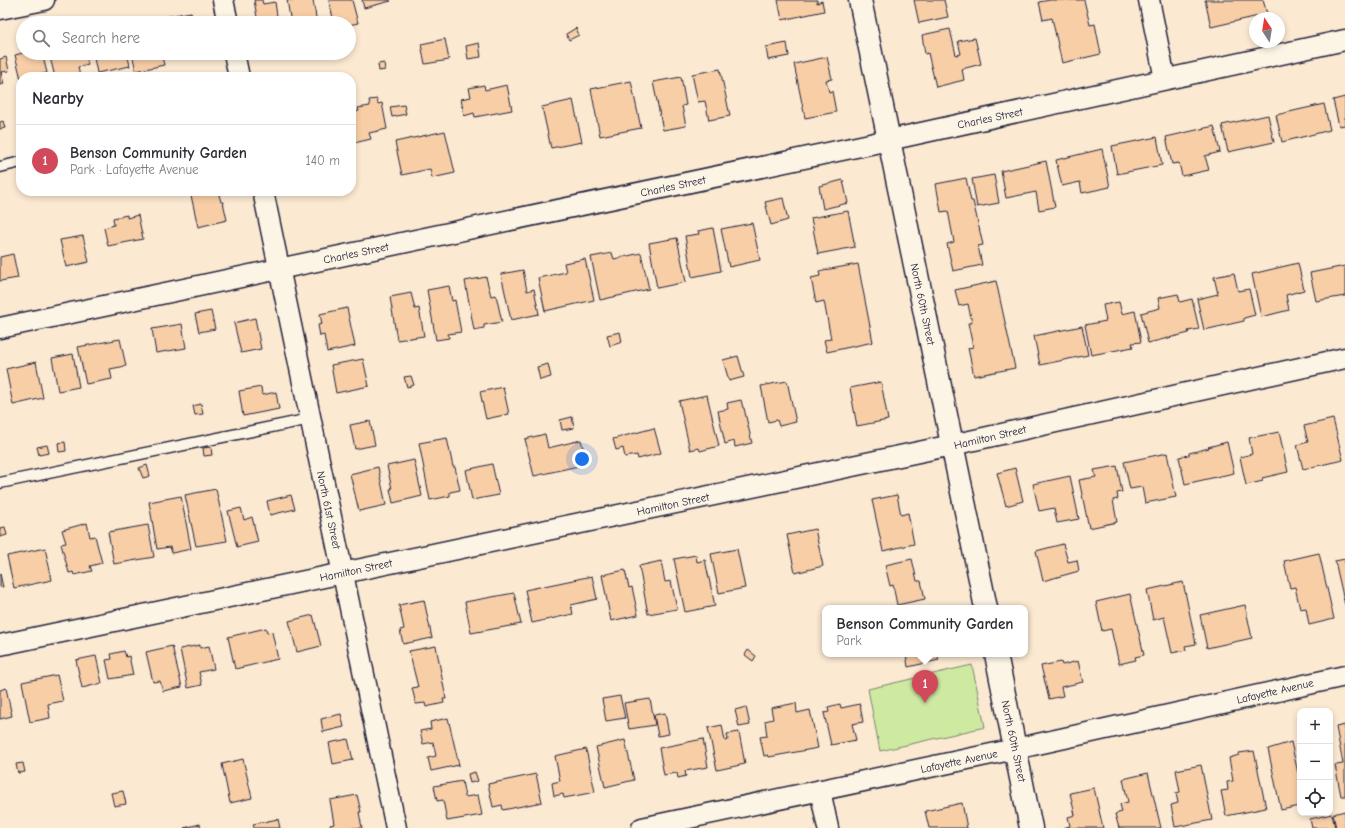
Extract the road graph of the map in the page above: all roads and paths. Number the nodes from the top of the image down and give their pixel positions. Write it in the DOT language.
graph roads {
  1 [pos="44,0"];
  2 [pos="223,0"];
  3 [pos="860,0"];
  4 [pos="1149,0"];
  5 [pos="0,9"];
  6 [pos="226,16"];
  7 [pos="1345,40"];
  8 [pos="235,60"];
  9 [pos="238,72"];
  10 [pos="1165,79"];
  11 [pos="890,140"];
  12 [pos="16,163"];
  13 [pos="0,167"];
  14 [pos="264,196"];
  15 [pos="279,269"];
  16 [pos="0,328"];
  17 [pos="1345,358"];
  18 [pos="310,419"];
  19 [pos="952,445"];
  20 [pos="0,483"];
  21 [pos="343,573"];
  22 [pos="985,605"];
  23 [pos="0,646"];
  24 [pos="997,657"];
  25 [pos="1345,676"];
  26 [pos="1015,749"];
  27 [pos="820,790"];
  28 [pos="396,828"];
  29 [pos="642,828"];
  30 [pos="828,828"];
  31 [pos="1032,828"];
  1 -- 5 [label="street"];
  2 -- 6 [label="street"];
  3 -- 11 [label="street, North 60th Street"];
  4 -- 10 [label="street"];
  7 -- 10 [label="street, Charles Street"];
  8 -- 9 [label="street"];
  10 -- 11 [label="street, Charles Street"];
  11 -- 15 [label="street, Charles Street"];
  11 -- 19 [label="street, North 60th Street"];
  12 -- 13 [label="lane"];
  14 -- 15 [label="street, North 61st Street"];
  15 -- 16 [label="street, Charles Street"];
  15 -- 18 [label="street, North 61st Street"];
  17 -- 19 [label="street, Hamilton Street"];
  18 -- 20 [label="lane"];
  18 -- 21 [label="street, North 61st Street"];
  19 -- 21 [label="street, Hamilton Street"];
  19 -- 22 [label="street, North 60th Street"];
  21 -- 23 [label="street, Hamilton Street"];
  21 -- 28 [label="street, North 61st Street"];
  24 -- 26 [label="street, North 60th Street"];
  25 -- 26 [label="street, Lafayette Avenue"];
  26 -- 27 [label="street, Lafayette Avenue"];
  26 -- 31 [label="street, North 60th Street"];
  27 -- 29 [label="street, Lafayette Avenue"];
  27 -- 30 [label="street"];
}
